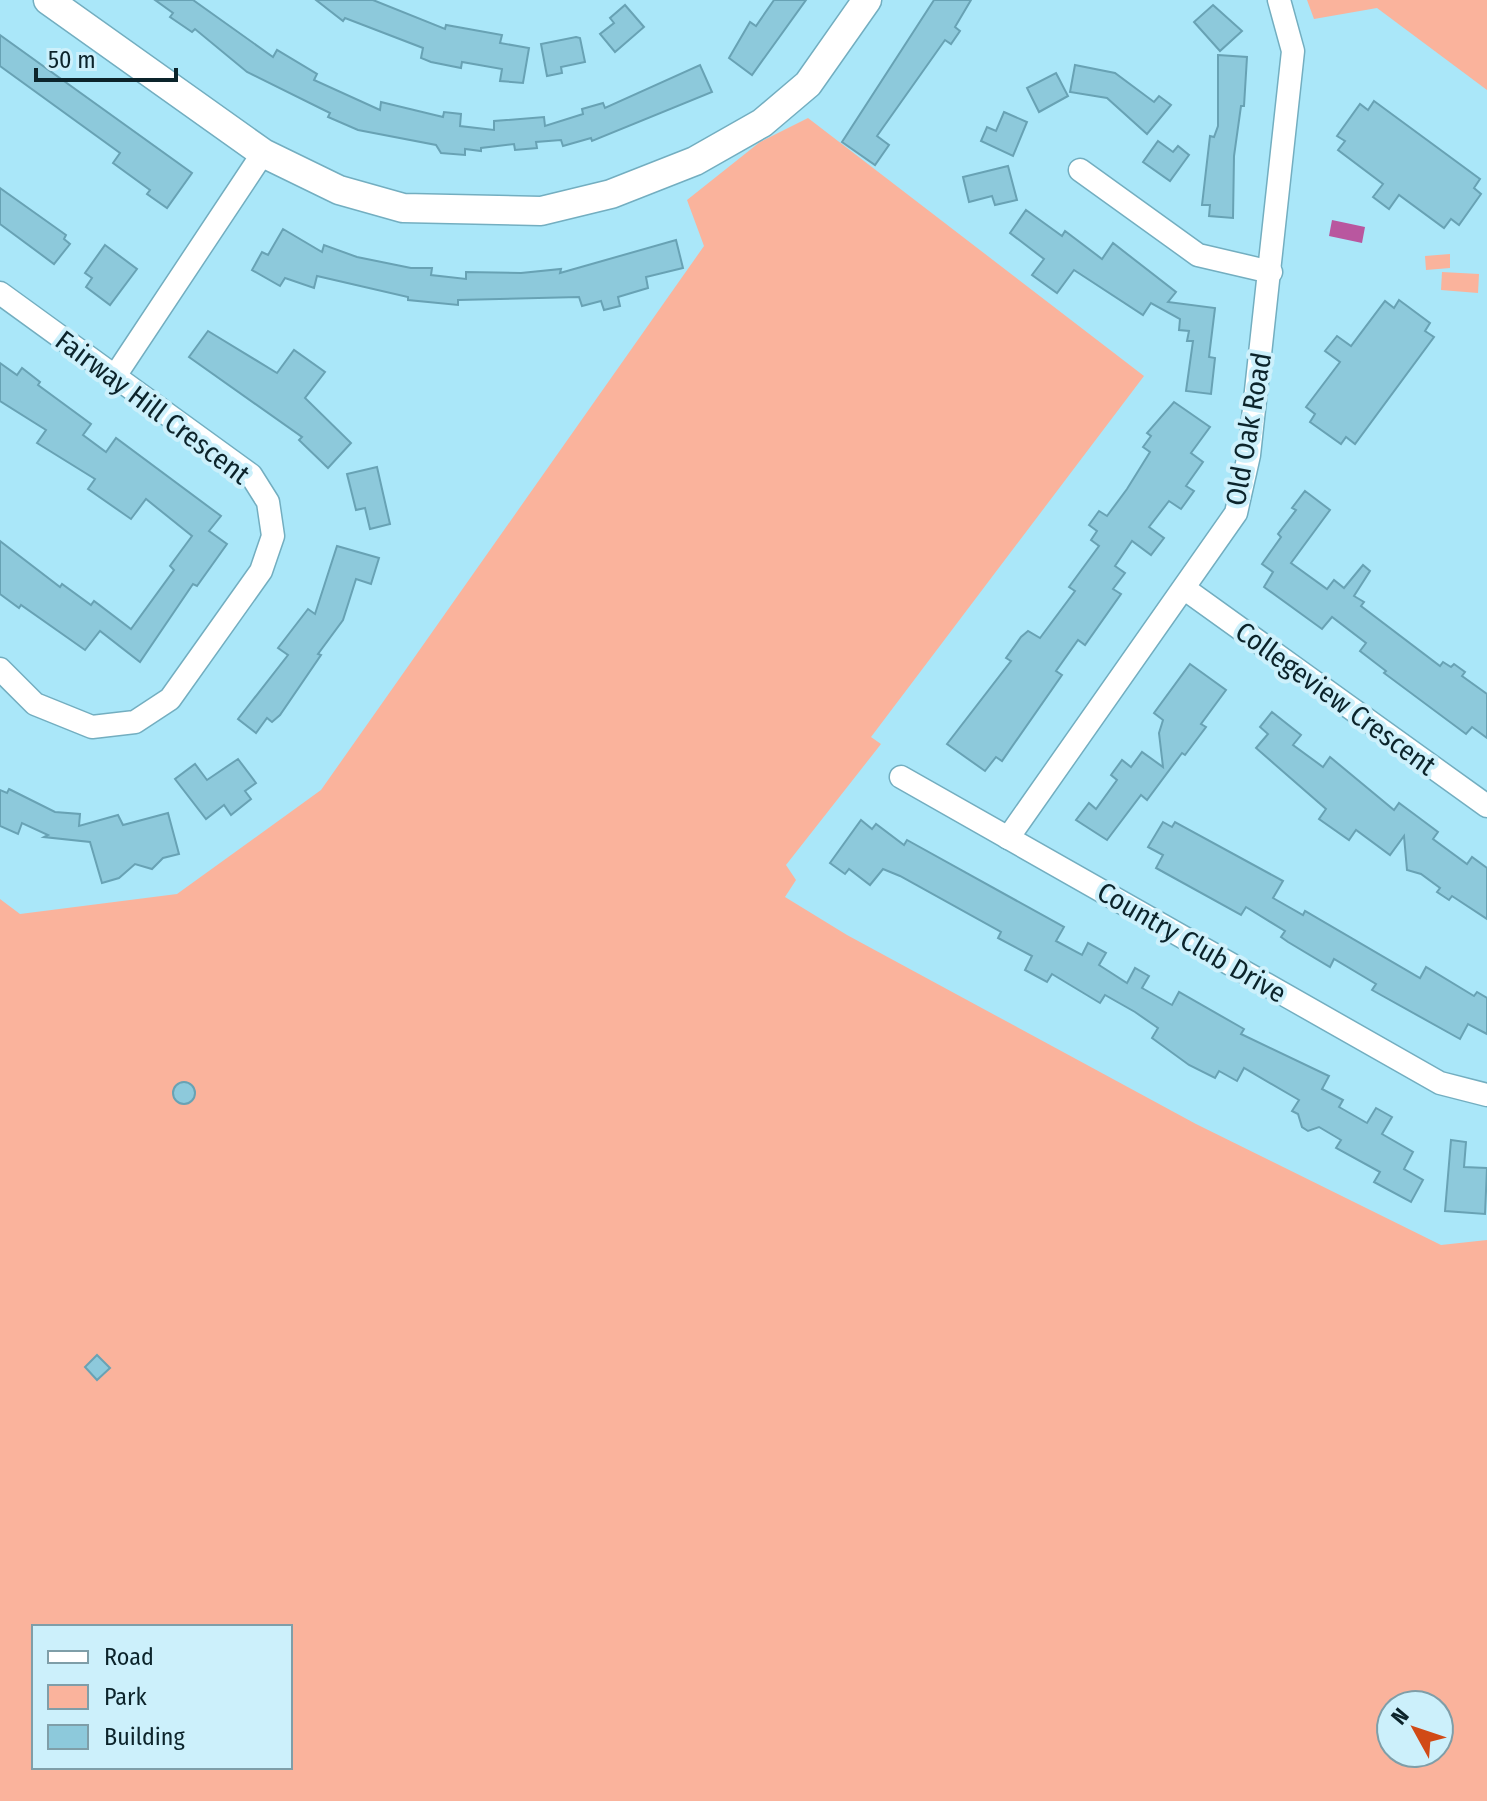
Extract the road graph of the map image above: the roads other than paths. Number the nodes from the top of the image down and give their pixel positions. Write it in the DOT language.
graph roads {
  1 [pos="48,0"];
  2 [pos="867,0"];
  3 [pos="1279,0"];
  4 [pos="263,153"];
  5 [pos="1080,170"];
  6 [pos="1271,272"];
  7 [pos="0,293"];
  8 [pos="115,376"];
  9 [pos="1185,589"];
  10 [pos="0,669"];
  11 [pos="901,777"];
  12 [pos="1487,806"];
  13 [pos="1008,838"];
  14 [pos="1487,1095"];
  1 -- 4 [label="street"];
  2 -- 4 [label="street"];
  3 -- 6 [label="street, Old Oak Road"];
  4 -- 8 [label="street"];
  5 -- 6 [label="street"];
  6 -- 9 [label="street, Old Oak Road"];
  7 -- 8 [label="street, Fairway Hill Crescent"];
  8 -- 10 [label="street, Fairway Hill Crescent"];
  9 -- 12 [label="street, Collegeview Crescent"];
  9 -- 13 [label="street, Old Oak Road"];
  11 -- 13 [label="street, Country Club Drive"];
  13 -- 14 [label="street, Country Club Drive"];
}
